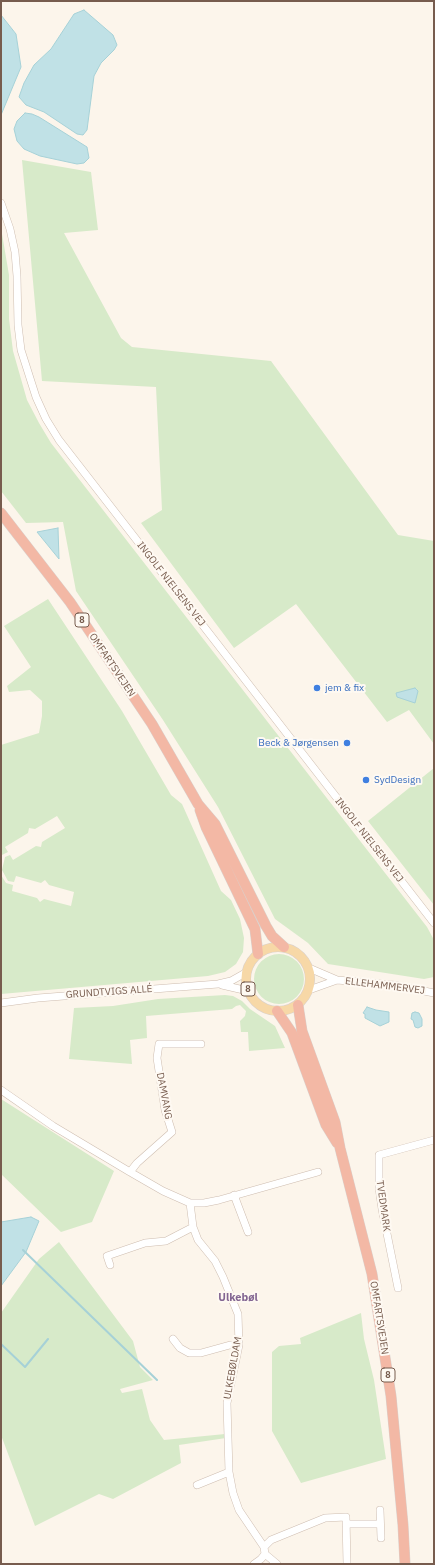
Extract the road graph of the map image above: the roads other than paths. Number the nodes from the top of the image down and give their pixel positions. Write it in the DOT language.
graph roads {
  1 [pos="1,203"];
  2 [pos="1,513"];
  3 [pos="198,804"];
  4 [pos="434,923"];
  5 [pos="284,947"];
  6 [pos="258,954"];
  7 [pos="309,968"];
  8 [pos="247,972"];
  9 [pos="337,980"];
  10 [pos="218,984"];
  11 [pos="309,990"];
  12 [pos="248,991"];
  13 [pos="434,993"];
  14 [pos="1,1002"];
  15 [pos="298,1005"];
  16 [pos="277,1012"];
  17 [pos="201,1044"];
  18 [pos="1,1090"];
  19 [pos="434,1140"];
  20 [pos="340,1148"];
  21 [pos="130,1172"];
  22 [pos="318,1172"];
  23 [pos="234,1195"];
  24 [pos="190,1203"];
  25 [pos="193,1227"];
  26 [pos="248,1232"];
  27 [pos="110,1265"];
  28 [pos="398,1288"];
  29 [pos="173,1339"];
  30 [pos="239,1344"];
  31 [pos="229,1472"];
  32 [pos="197,1485"];
  33 [pos="380,1510"];
  34 [pos="347,1524"];
  35 [pos="380,1524"];
  36 [pos="381,1538"];
  37 [pos="264,1550"];
  38 [pos="254,1564"];
  39 [pos="277,1564"];
  40 [pos="347,1564"];
  41 [pos="404,1564"];
  1 -- 4 [label="street, INGOLF NIELSENS VEJ"];
  2 -- 3 [label="highway, OMFARTSVEJEN / 8"];
  3 -- 5 [label="highway, OMFARTSVEJEN / 8"];
  3 -- 6 [label="highway, OMFARTSVEJEN / 8"];
  5 -- 6 [label="main road"];
  5 -- 7 [label="main road, 8"];
  6 -- 8 [label="main road, 8"];
  7 -- 9 [label="street, ELLEHAMMERVEJ"];
  7 -- 11 [label="main road"];
  8 -- 10 [label="street, GRUNDTVIGS ALLÉ"];
  8 -- 12 [label="main road, 8"];
  9 -- 11 [label="street, ELLEHAMMERVEJ"];
  9 -- 13 [label="street, ELLEHAMMERVEJ"];
  10 -- 12 [label="street, GRUNDTVIGS ALLÉ"];
  10 -- 14 [label="street, GRUNDTVIGS ALLÉ"];
  11 -- 15 [label="main road"];
  12 -- 16 [label="main road, 8"];
  15 -- 16 [label="main road"];
  15 -- 20 [label="highway, OMFARTSVEJEN / 8"];
  16 -- 20 [label="highway, OMFARTSVEJEN / 8"];
  17 -- 21 [label="street, DAMVANG"];
  18 -- 21 [label="street"];
  19 -- 28 [label="street, TVEDMARK"];
  20 -- 41 [label="highway, OMFARTSVEJEN / 8"];
  21 -- 24 [label="street"];
  22 -- 23 [label="street"];
  23 -- 24 [label="street"];
  23 -- 26 [label="street"];
  24 -- 25 [label="street, ULKEBØLDAM"];
  25 -- 27 [label="street"];
  25 -- 30 [label="street, ULKEBØLDAM"];
  29 -- 30 [label="street"];
  30 -- 31 [label="street, ULKEBØLDAM"];
  31 -- 32 [label="street"];
  31 -- 37 [label="street, ULKEBØLDAM"];
  33 -- 35 [label="street"];
  34 -- 35 [label="street"];
  34 -- 37 [label="street"];
  34 -- 40 [label="street"];
  35 -- 36 [label="street"];
  37 -- 38 [label="street"];
  37 -- 39 [label="street, ULKEBØLDAM"];
}
